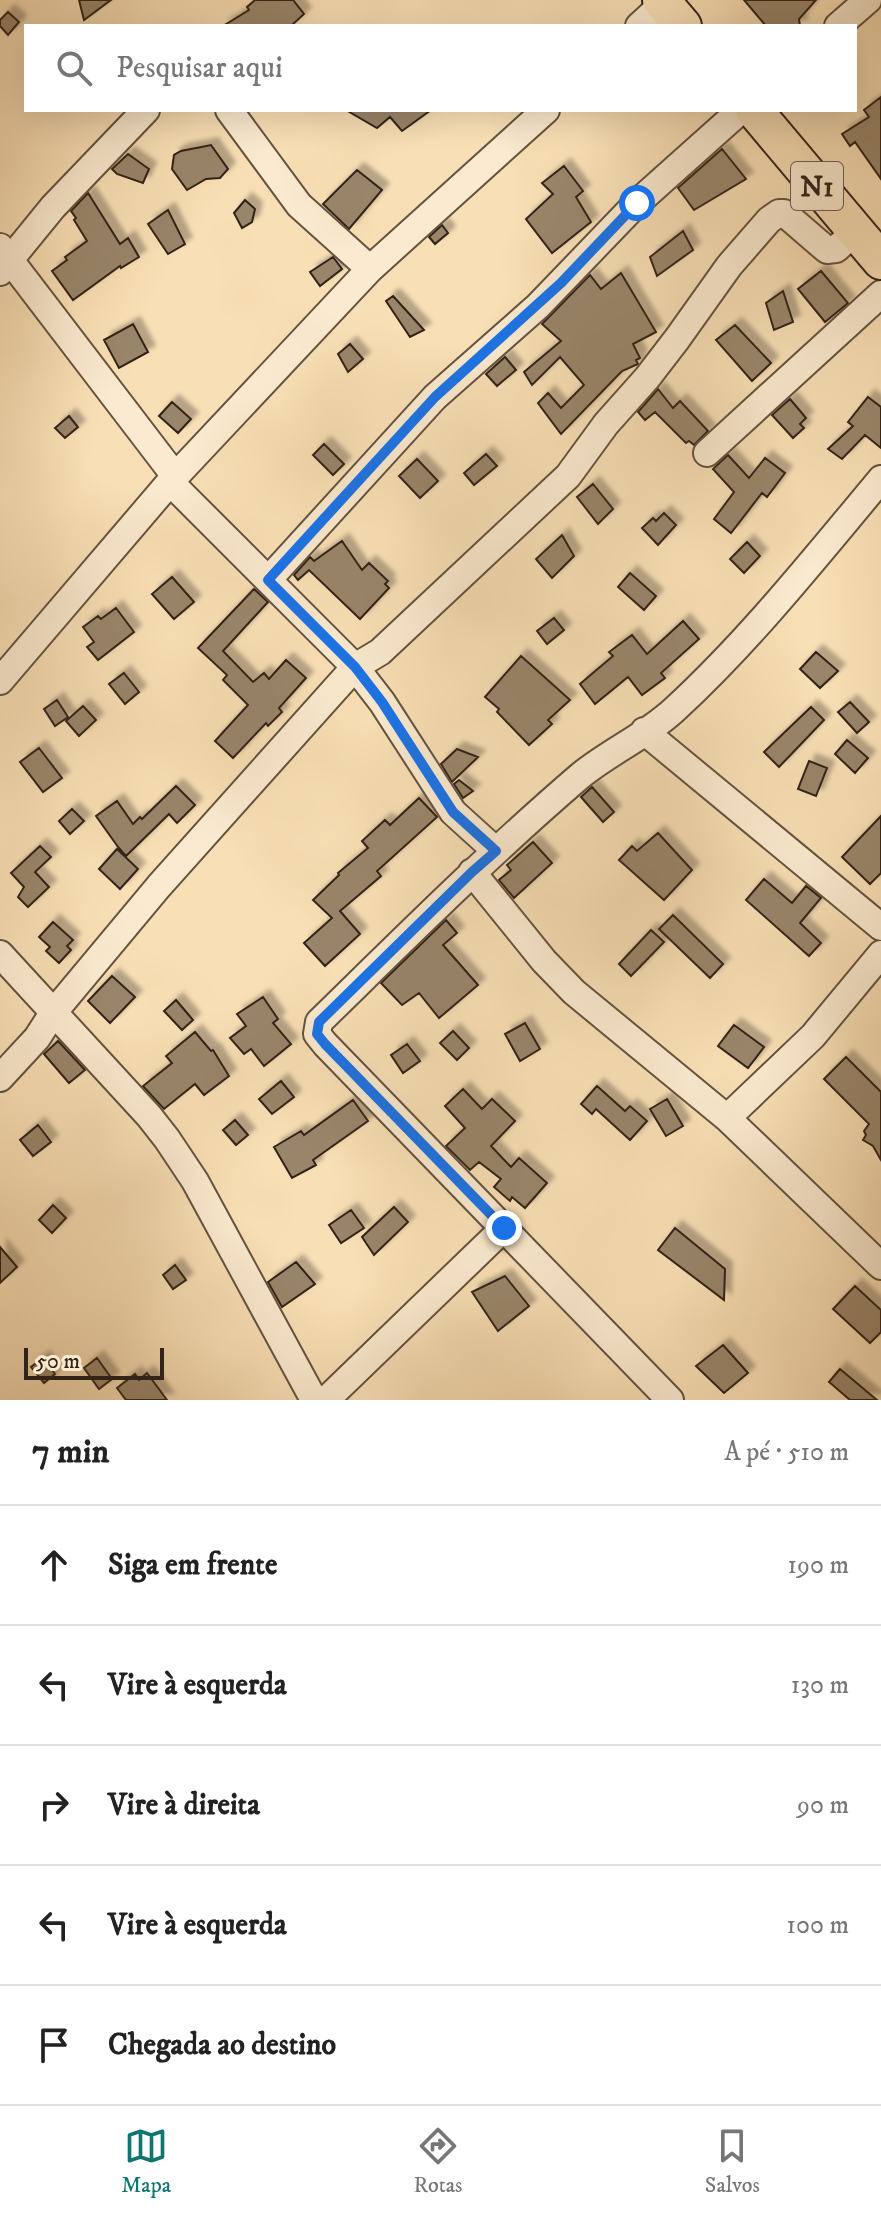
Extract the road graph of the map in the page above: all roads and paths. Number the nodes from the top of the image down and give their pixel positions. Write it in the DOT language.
graph roads {
  1 [pos="868,0"];
  2 [pos="840,24"];
  3 [pos="144,112"];
  4 [pos="230,112"];
  5 [pos="544,112"];
  6 [pos="739,112"];
  7 [pos="756,112"];
  8 [pos="855,232"];
  9 [pos="4,259"];
  10 [pos="881,261"];
  11 [pos="370,269"];
  12 [pos="881,294"];
  13 [pos="707,453"];
  14 [pos="172,479"];
  15 [pos="881,479"];
  16 [pos="268,580"];
  17 [pos="355,667"];
  18 [pos="0,681"];
  19 [pos="644,731"];
  20 [pos="496,851"];
  21 [pos="472,872"];
  22 [pos="881,927"];
  23 [pos="0,954"];
  24 [pos="881,954"];
  25 [pos="53,1013"];
  26 [pos="0,1078"];
  27 [pos="727,1118"];
  28 [pos="504,1228"];
  29 [pos="881,1266"];
  30 [pos="314,1400"];
  31 [pos="326,1400"];
  32 [pos="670,1400"];
  1 -- 2 [label="street"];
  3 -- 9 [label="street"];
  4 -- 11 [label="street"];
  5 -- 11 [label="street"];
  6 -- 16 [label="street"];
  7 -- 8 [label="highway, N1"];
  8 -- 10 [label="highway, N1"];
  8 -- 17 [label="street"];
  9 -- 14 [label="street"];
  11 -- 14 [label="street"];
  12 -- 13 [label="street"];
  14 -- 16 [label="street"];
  14 -- 18 [label="street"];
  15 -- 19 [label="street"];
  16 -- 17 [label="street"];
  17 -- 20 [label="street"];
  17 -- 25 [label="street"];
  19 -- 20 [label="street"];
  19 -- 22 [label="street"];
  20 -- 21 [label="street"];
  21 -- 27 [label="street"];
  21 -- 28 [label="street"];
  23 -- 25 [label="street"];
  24 -- 27 [label="street"];
  25 -- 26 [label="street"];
  25 -- 30 [label="street"];
  27 -- 29 [label="street"];
  28 -- 31 [label="street"];
  28 -- 32 [label="street"];
}
